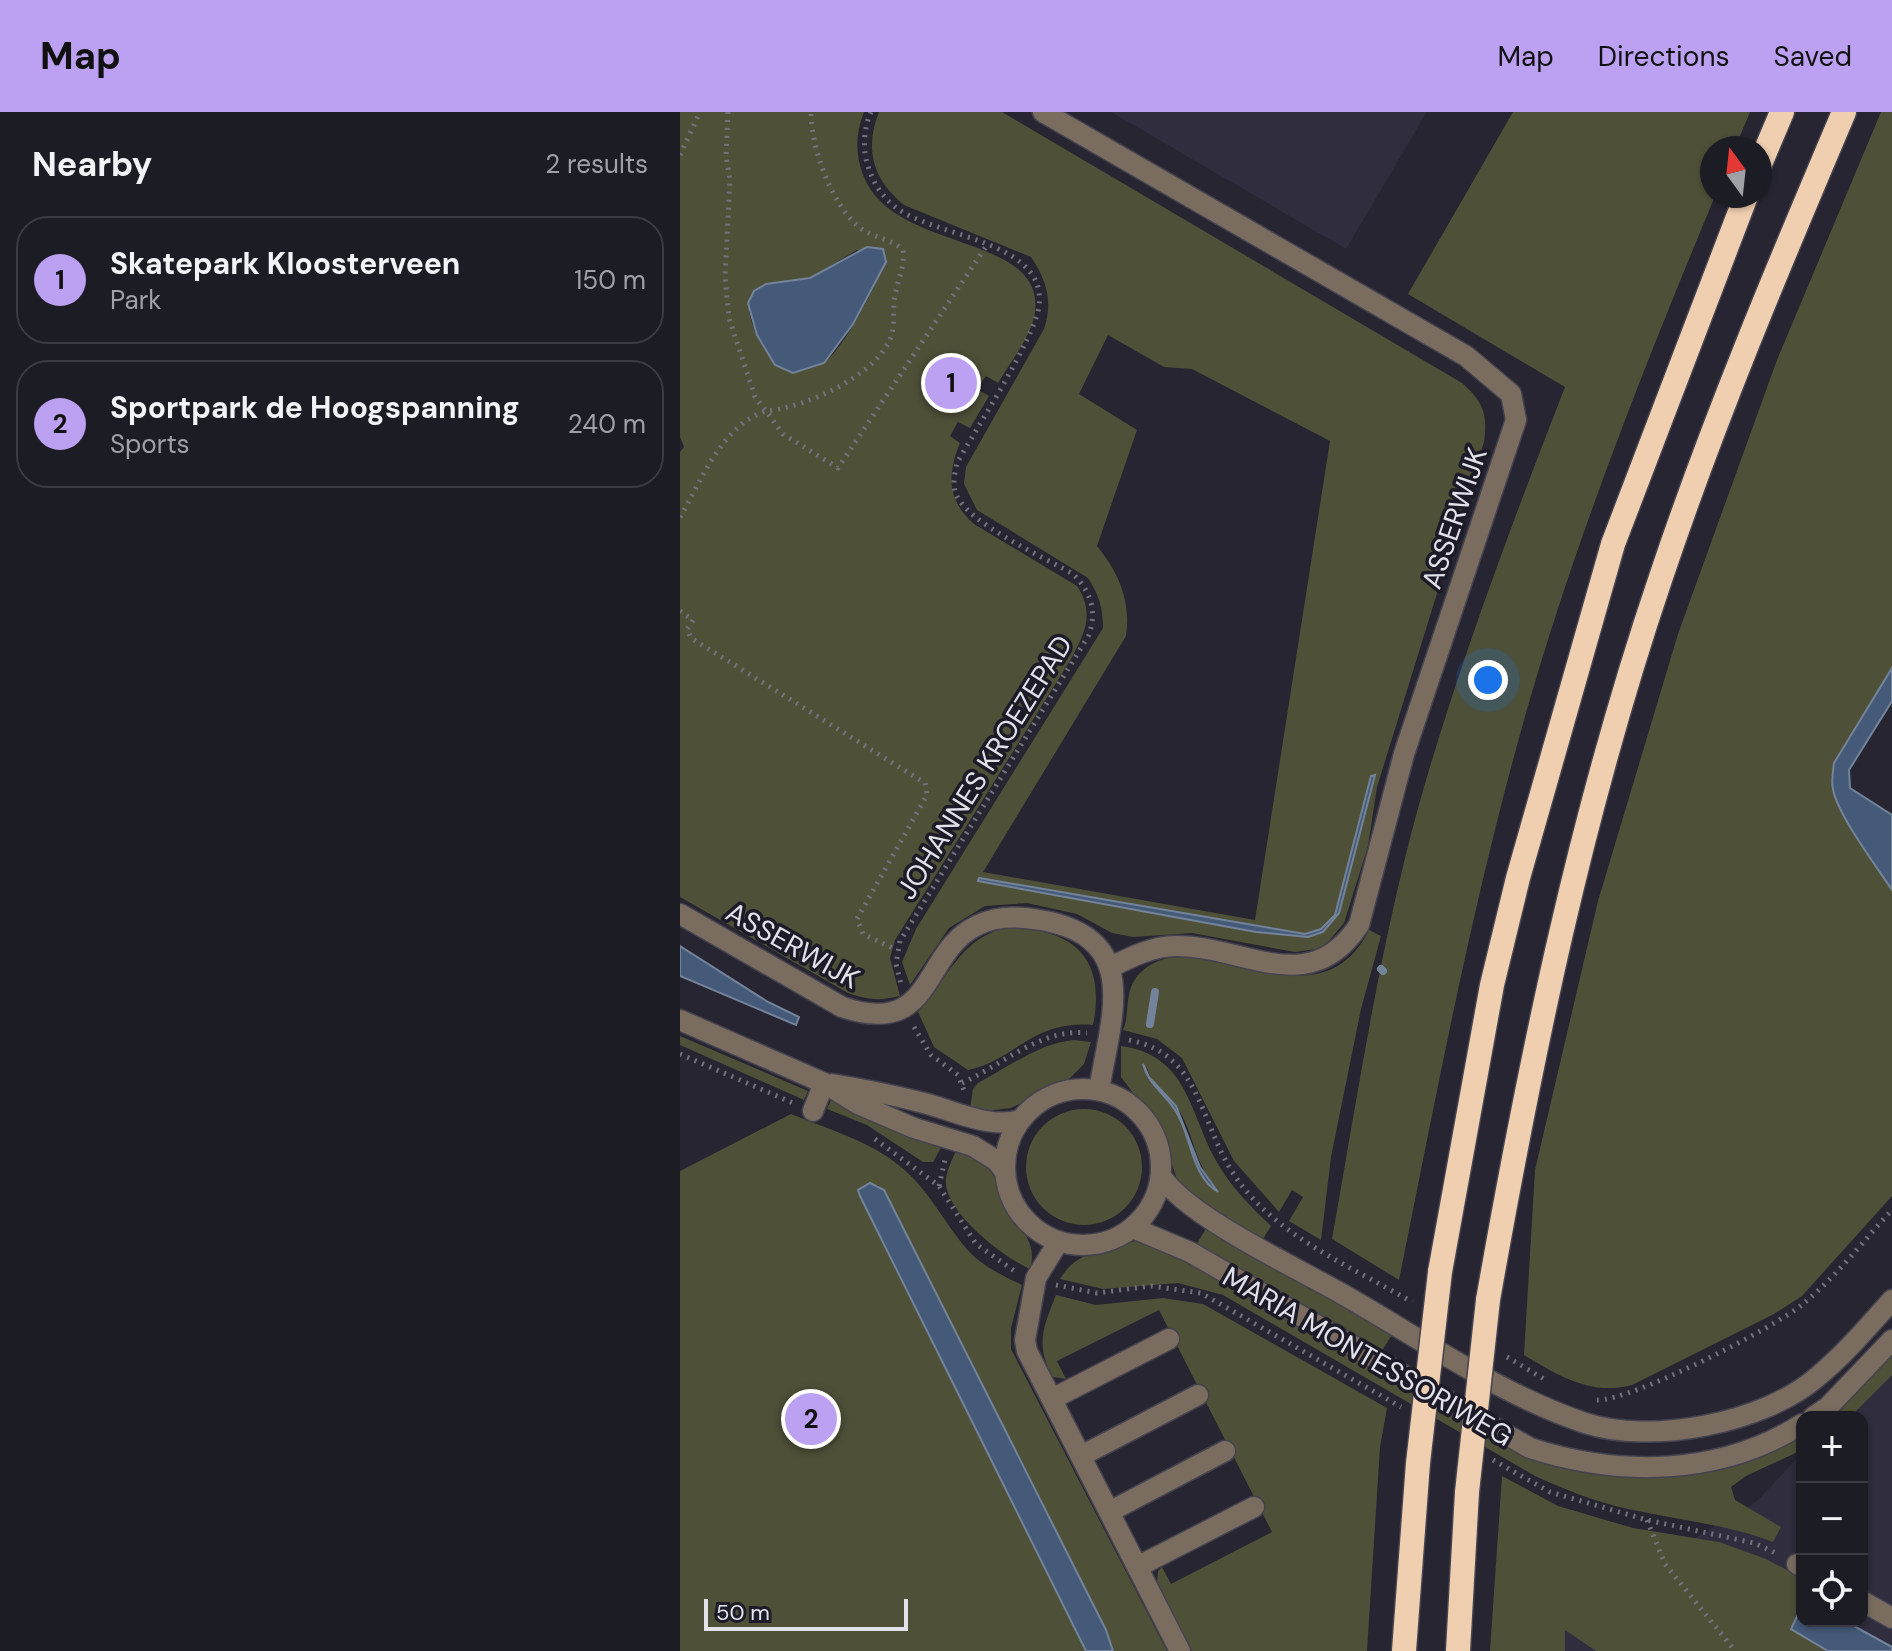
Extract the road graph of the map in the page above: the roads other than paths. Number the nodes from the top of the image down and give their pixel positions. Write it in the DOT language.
graph roads {
  1 [pos="1043,112"];
  2 [pos="1782,112"];
  3 [pos="1844,112"];
  4 [pos="1772,136"];
  5 [pos="1741,208"];
  6 [pos="680,914"];
  7 [pos="1111,967"];
  8 [pos="680,1020"];
  9 [pos="824,1083"];
  10 [pos="1099,1090"];
  11 [pos="813,1111"];
  12 [pos="1021,1120"];
  13 [pos="1005,1172"];
  14 [pos="1161,1176"];
  15 [pos="1133,1228"];
  16 [pos="1059,1241"];
  17 [pos="1892,1300"];
  18 [pos="1169,1339"];
  19 [pos="1892,1340"];
  20 [pos="1198,1395"];
  21 [pos="1052,1399"];
  22 [pos="1820,1411"];
  23 [pos="1796,1427"];
  24 [pos="1225,1451"];
  25 [pos="1081,1456"];
  26 [pos="1254,1507"];
  27 [pos="1109,1512"];
  28 [pos="1137,1567"];
  29 [pos="1868,1604"];
  30 [pos="1892,1618"];
  31 [pos="1180,1651"];
  32 [pos="1404,1651"];
  33 [pos="1458,1651"];
  1 -- 7 [label="street, ASSERWIJK"];
  2 -- 4 [label="highway"];
  3 -- 33 [label="highway, bridge"];
  5 -- 32 [label="highway, bridge"];
  6 -- 7 [label="street, ASSERWIJK"];
  7 -- 10 [label="street"];
  8 -- 9 [label="street"];
  9 -- 11 [label="street"];
  9 -- 12 [label="street"];
  9 -- 13 [label="street"];
  10 -- 12 [label="street"];
  10 -- 14 [label="street"];
  12 -- 13 [label="street"];
  13 -- 16 [label="street"];
  14 -- 15 [label="street"];
  14 -- 17 [label="street, MARIA MONTESSORIWEG"];
  15 -- 16 [label="street"];
  15 -- 23 [label="street, MARIA MONTESSORIWEG"];
  16 -- 21 [label="street"];
  18 -- 21 [label="street"];
  19 -- 22 [label="street"];
  20 -- 25 [label="street"];
  21 -- 25 [label="street"];
  24 -- 27 [label="street"];
  25 -- 27 [label="street"];
  26 -- 28 [label="street"];
  27 -- 28 [label="street"];
  28 -- 31 [label="street"];
  29 -- 30 [label="street"];
}
